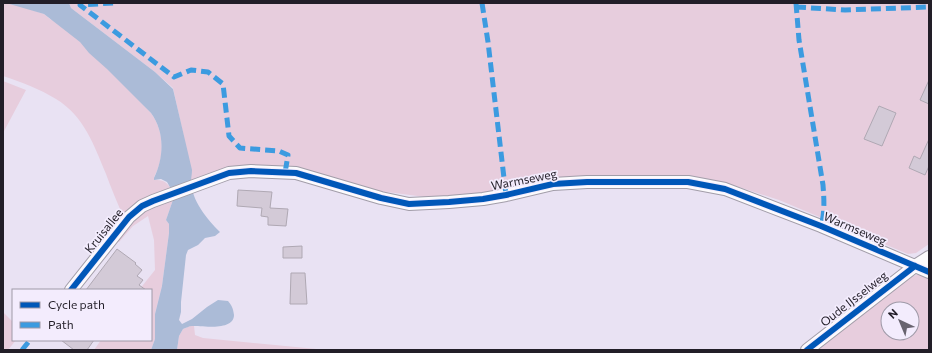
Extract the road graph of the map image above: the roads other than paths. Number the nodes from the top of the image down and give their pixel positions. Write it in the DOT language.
graph roads {
  1 [pos="163,197"];
  2 [pos="929,257"];
  3 [pos="915,266"];
  4 [pos="929,272"];
  5 [pos="72,289"];
  6 [pos="807,350"];
  1 -- 3 [label="street, Warmseweg"];
  1 -- 5 [label="street, Kruisallee"];
  2 -- 3 [label="street, Oude IJsselweg"];
  3 -- 4 [label="street, Warmseweg"];
  3 -- 6 [label="street, Oude IJsselweg"];
}
